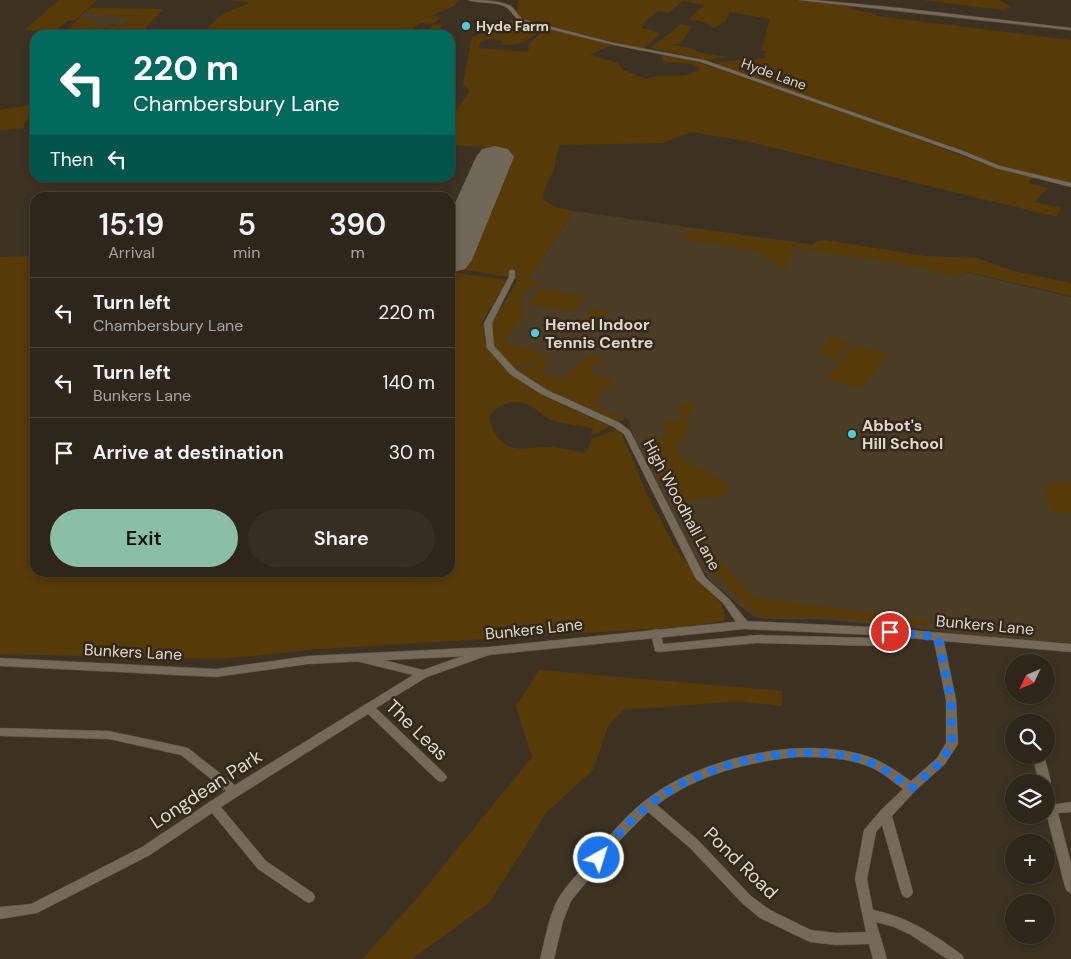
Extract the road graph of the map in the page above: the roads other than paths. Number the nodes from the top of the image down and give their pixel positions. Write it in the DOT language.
graph roads {
  1 [pos="470,0"];
  2 [pos="800,0"];
  3 [pos="1071,29"];
  4 [pos="1071,185"];
  5 [pos="512,271"];
  6 [pos="744,625"];
  7 [pos="656,633"];
  8 [pos="938,637"];
  9 [pos="877,642"];
  10 [pos="1071,648"];
  11 [pos="489,651"];
  12 [pos="355,657"];
  13 [pos="0,662"];
  14 [pos="423,674"];
  15 [pos="368,708"];
  16 [pos="0,732"];
  17 [pos="441,777"];
  18 [pos="912,788"];
  19 [pos="235,791"];
  20 [pos="649,805"];
  21 [pos="213,806"];
  22 [pos="1071,807"];
  23 [pos="1055,809"];
  24 [pos="886,813"];
  25 [pos="1055,821"];
  26 [pos="1071,888"];
  27 [pos="906,892"];
  28 [pos="309,897"];
  29 [pos="0,913"];
  30 [pos="868,916"];
  31 [pos="874,938"];
  32 [pos="547,959"];
  33 [pos="880,959"];
  34 [pos="957,959"];
  1 -- 4 [label="street, Hyde Lane"];
  2 -- 3 [label="street"];
  5 -- 6 [label="street, High Woodhall Lane"];
  6 -- 7 [label="street, Bunkers Lane"];
  6 -- 8 [label="street, Bunkers Lane"];
  7 -- 9 [label="street"];
  7 -- 11 [label="street, Bunkers Lane"];
  8 -- 10 [label="street, Bunkers Lane"];
  8 -- 18 [label="street"];
  11 -- 12 [label="street, Bunkers Lane"];
  11 -- 14 [label="street, Longdean Park"];
  12 -- 13 [label="street, Bunkers Lane"];
  12 -- 14 [label="street"];
  14 -- 15 [label="street, Longdean Park"];
  15 -- 17 [label="street, The Leas"];
  15 -- 19 [label="street, Longdean Park"];
  16 -- 19 [label="street"];
  18 -- 20 [label="street"];
  18 -- 24 [label="street"];
  19 -- 21 [label="street, Longdean Park"];
  20 -- 31 [label="street, Pond Road"];
  20 -- 32 [label="street"];
  21 -- 28 [label="street"];
  21 -- 29 [label="street, Longdean Park"];
  22 -- 23 [label="street"];
  24 -- 27 [label="street"];
  24 -- 30 [label="street"];
  25 -- 26 [label="street"];
  30 -- 31 [label="street"];
  30 -- 34 [label="street"];
  31 -- 33 [label="street"];
}
